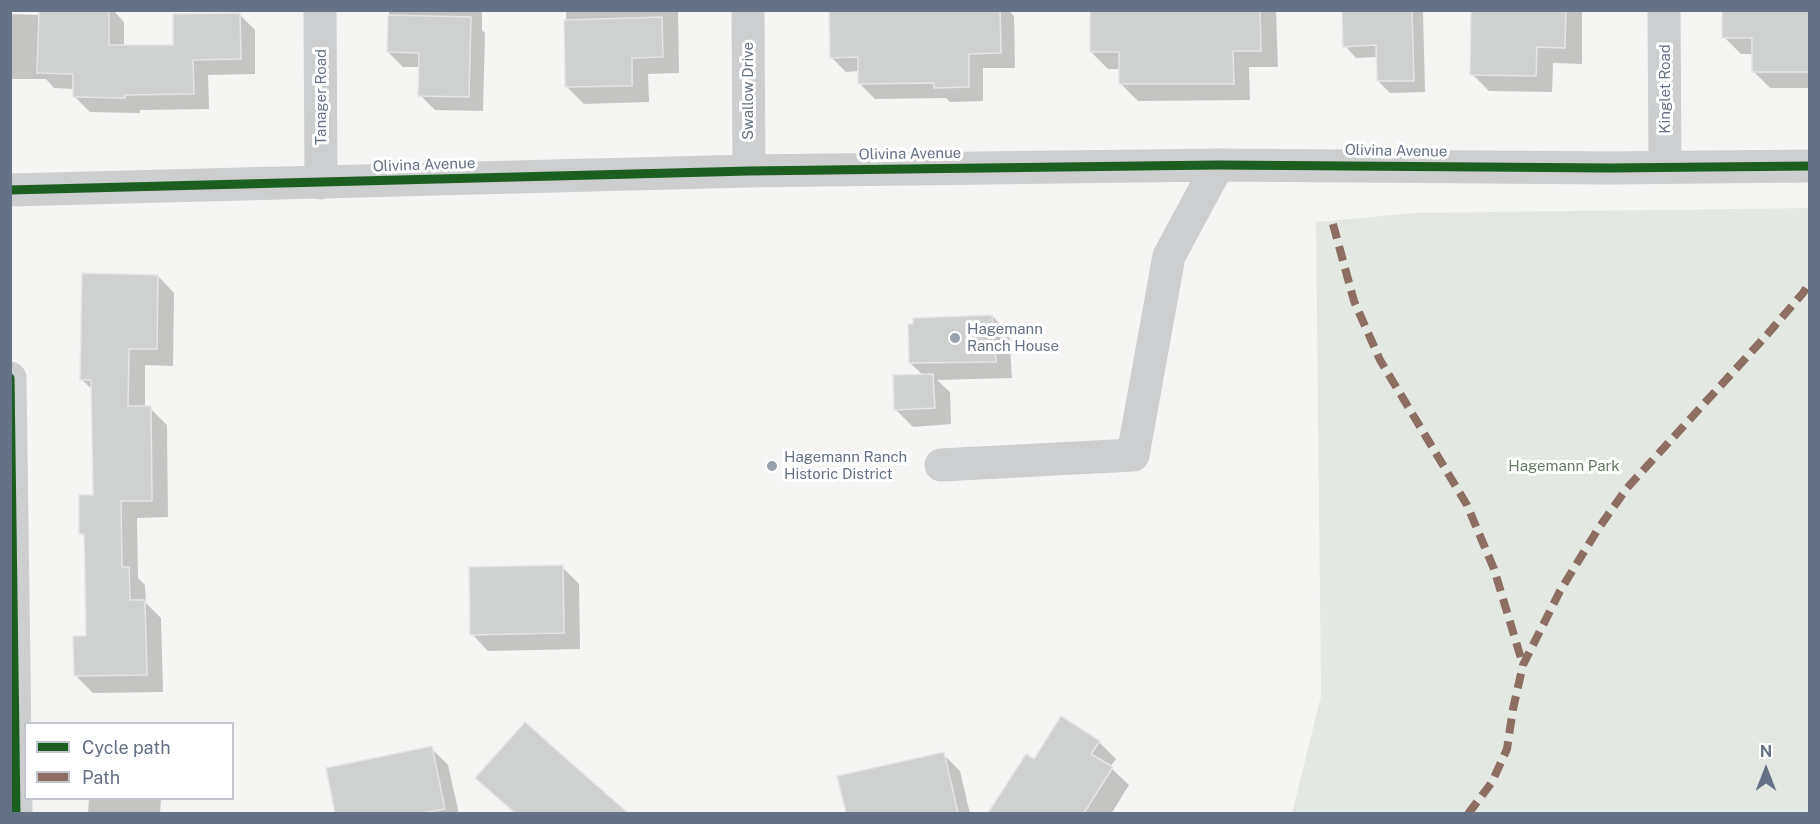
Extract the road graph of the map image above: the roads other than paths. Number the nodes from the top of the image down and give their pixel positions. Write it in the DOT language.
graph roads {
  1 [pos="320,10"];
  2 [pos="748,10"];
  3 [pos="1664,10"];
  4 [pos="1218,165"];
  5 [pos="1809,166"];
  6 [pos="1665,167"];
  7 [pos="749,171"];
  8 [pos="321,183"];
  9 [pos="10,190"];
  10 [pos="10,378"];
  11 [pos="941,465"];
  12 [pos="12,624"];
  13 [pos="16,813"];
  1 -- 8 [label="street, Tanager Road"];
  2 -- 7 [label="street, Swallow Drive"];
  3 -- 6 [label="street, Kinglet Road"];
  4 -- 6 [label="street, Olivina Avenue"];
  4 -- 7 [label="street, Olivina Avenue"];
  4 -- 11 [label="street"];
  5 -- 6 [label="street, Olivina Avenue"];
  7 -- 8 [label="street, Olivina Avenue"];
  8 -- 9 [label="street, Olivina Avenue"];
  10 -- 12 [label="street"];
  12 -- 13 [label="street"];
}
